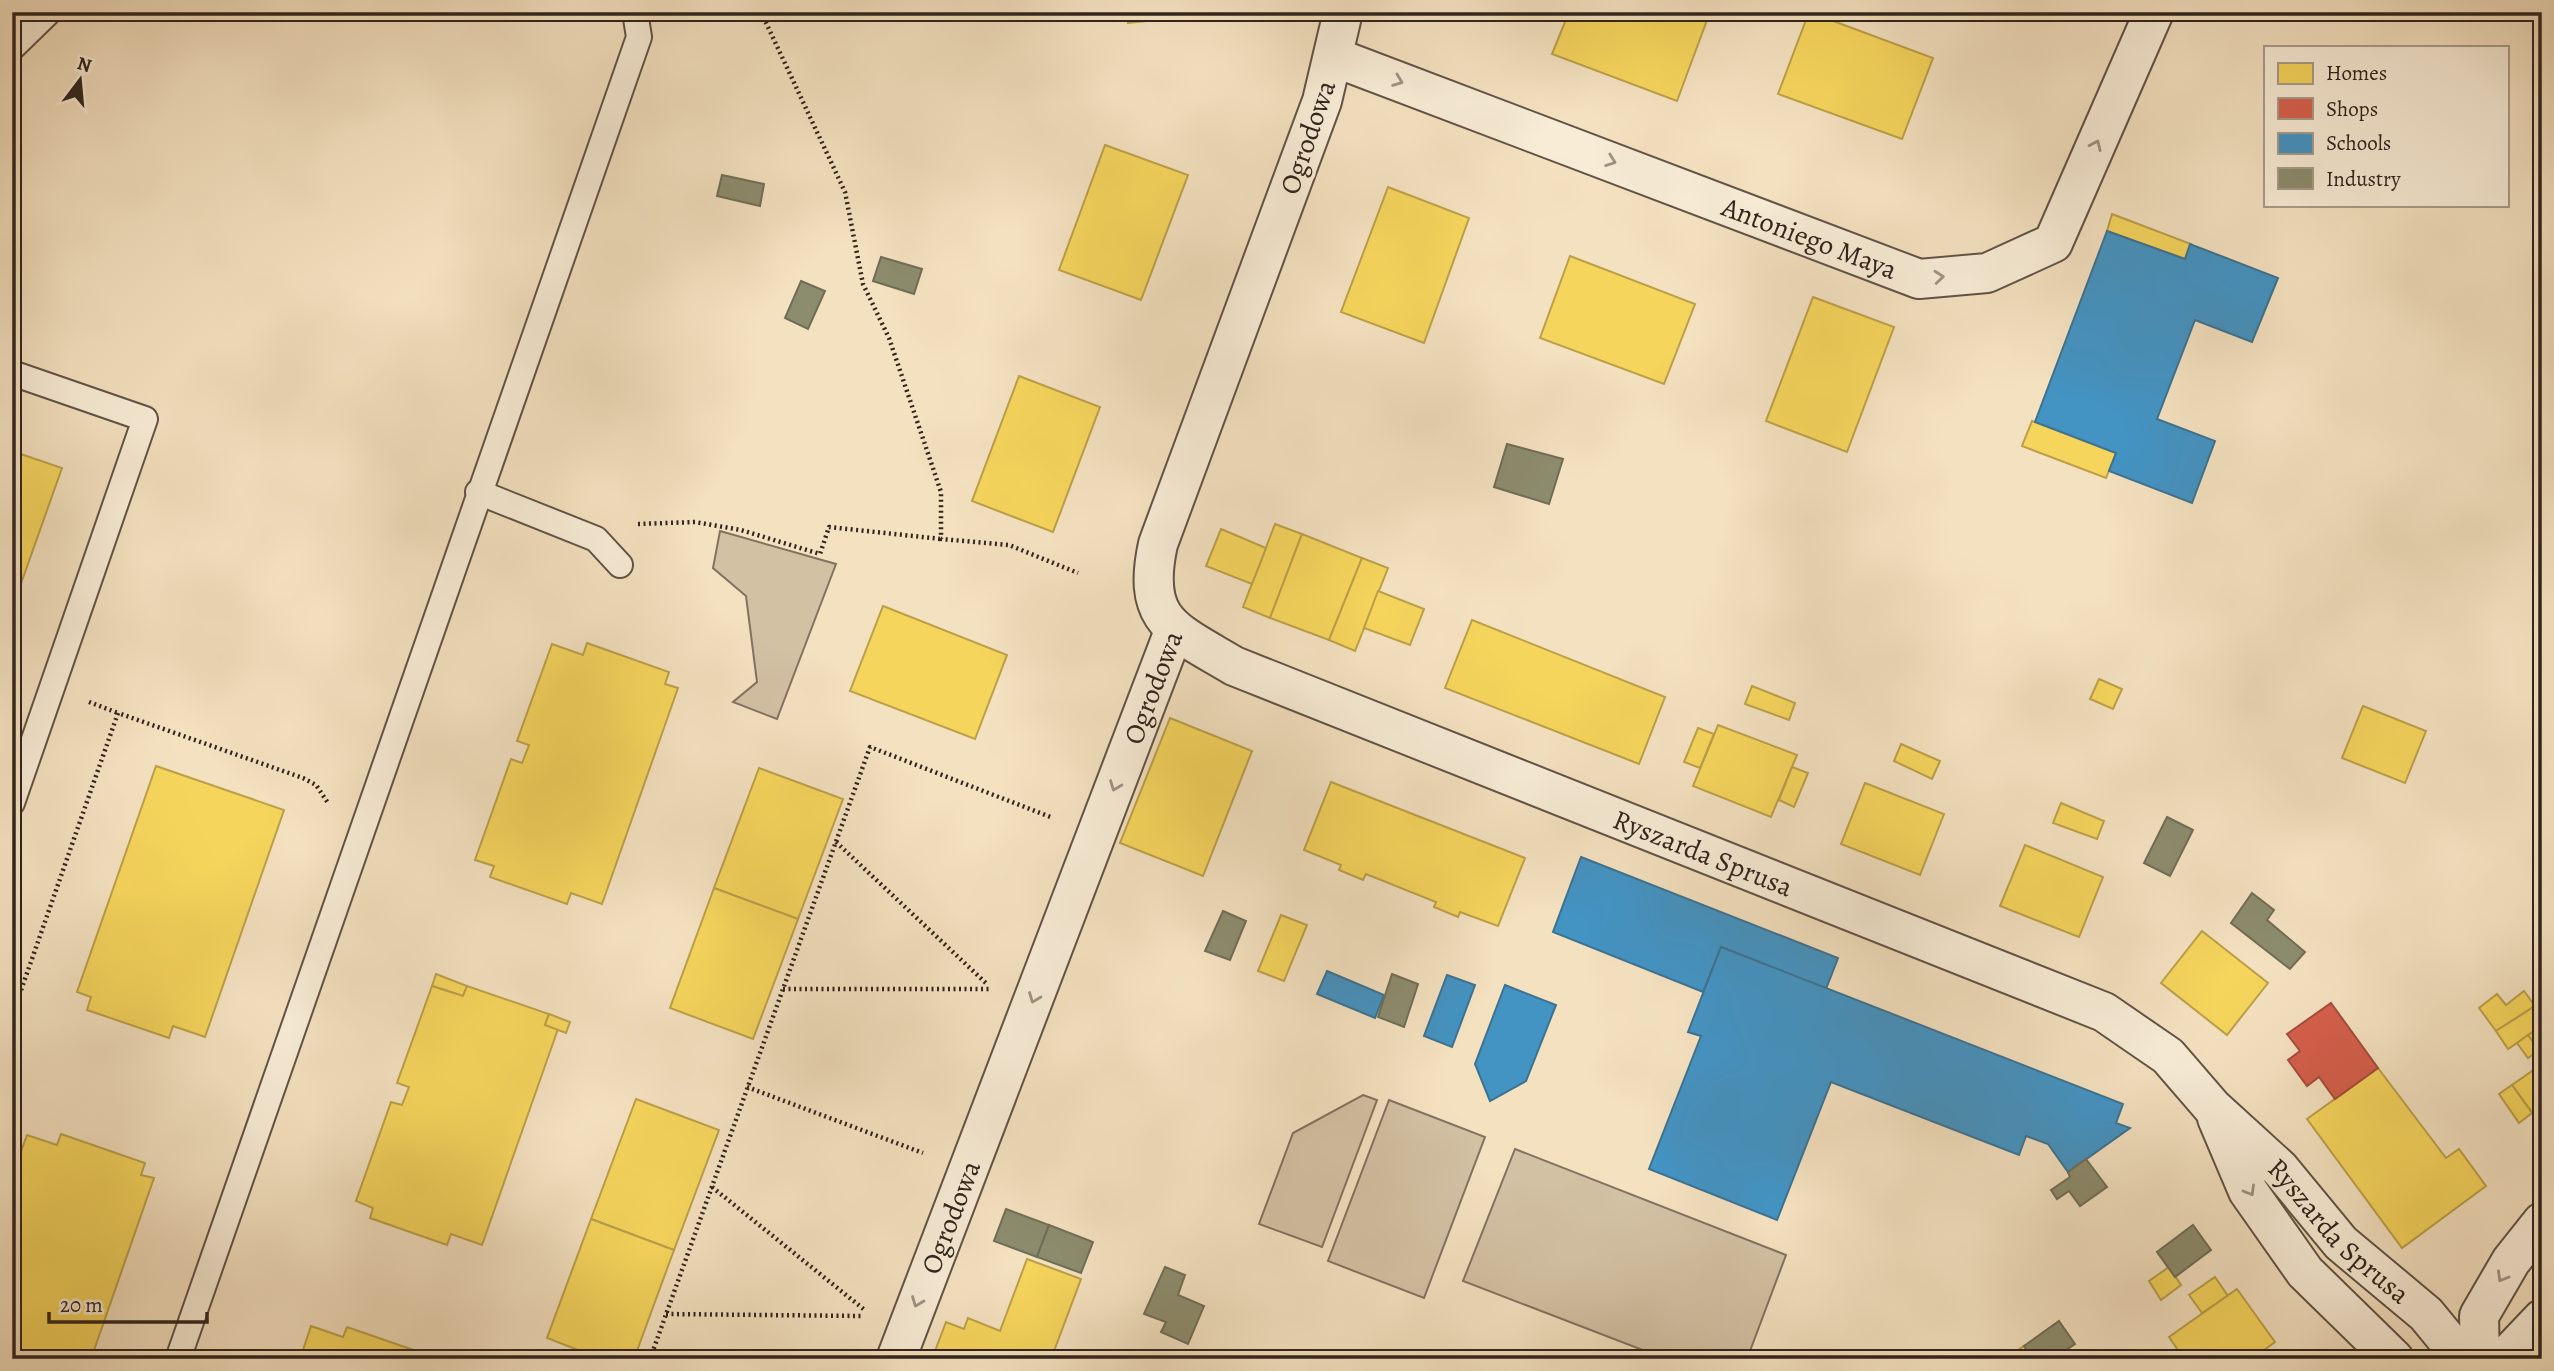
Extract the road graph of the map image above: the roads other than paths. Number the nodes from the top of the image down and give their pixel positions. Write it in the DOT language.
graph roads {
  1 [pos="49,12"];
  2 [pos="635,12"];
  3 [pos="1343,12"];
  4 [pos="2154,12"];
  5 [pos="12,48"];
  6 [pos="1334,57"];
  7 [pos="12,373"];
  8 [pos="478,492"];
  9 [pos="620,565"];
  10 [pos="1174,631"];
  11 [pos="12,803"];
  12 [pos="2213,1107"];
  13 [pos="2542,1222"];
  14 [pos="2542,1319"];
  15 [pos="2390,1358"];
  16 [pos="178,1359"];
  17 [pos="896,1359"];
  18 [pos="2463,1359"];
  19 [pos="2480,1359"];
  20 [pos="2504,1359"];
  1 -- 5 [label="lane"];
  2 -- 8 [label="lane"];
  3 -- 6 [label="street, Ogrodowa"];
  6 -- 4 [label="street, Antoniego Maya, one-way"];
  6 -- 10 [label="street, Ogrodowa"];
  7 -- 11 [label="lane"];
  8 -- 9 [label="lane"];
  8 -- 16 [label="lane"];
  10 -- 12 [label="street, Ryszarda Sprusa"];
  10 -- 17 [label="street, Ogrodowa, one-way"];
  12 -- 15 [label="street, Ryszarda Sprusa, one-way"];
  12 -- 18 [label="street, Ryszarda Sprusa"];
  13 -- 19 [label="street, one-way"];
  14 -- 20 [label="street"];
}
